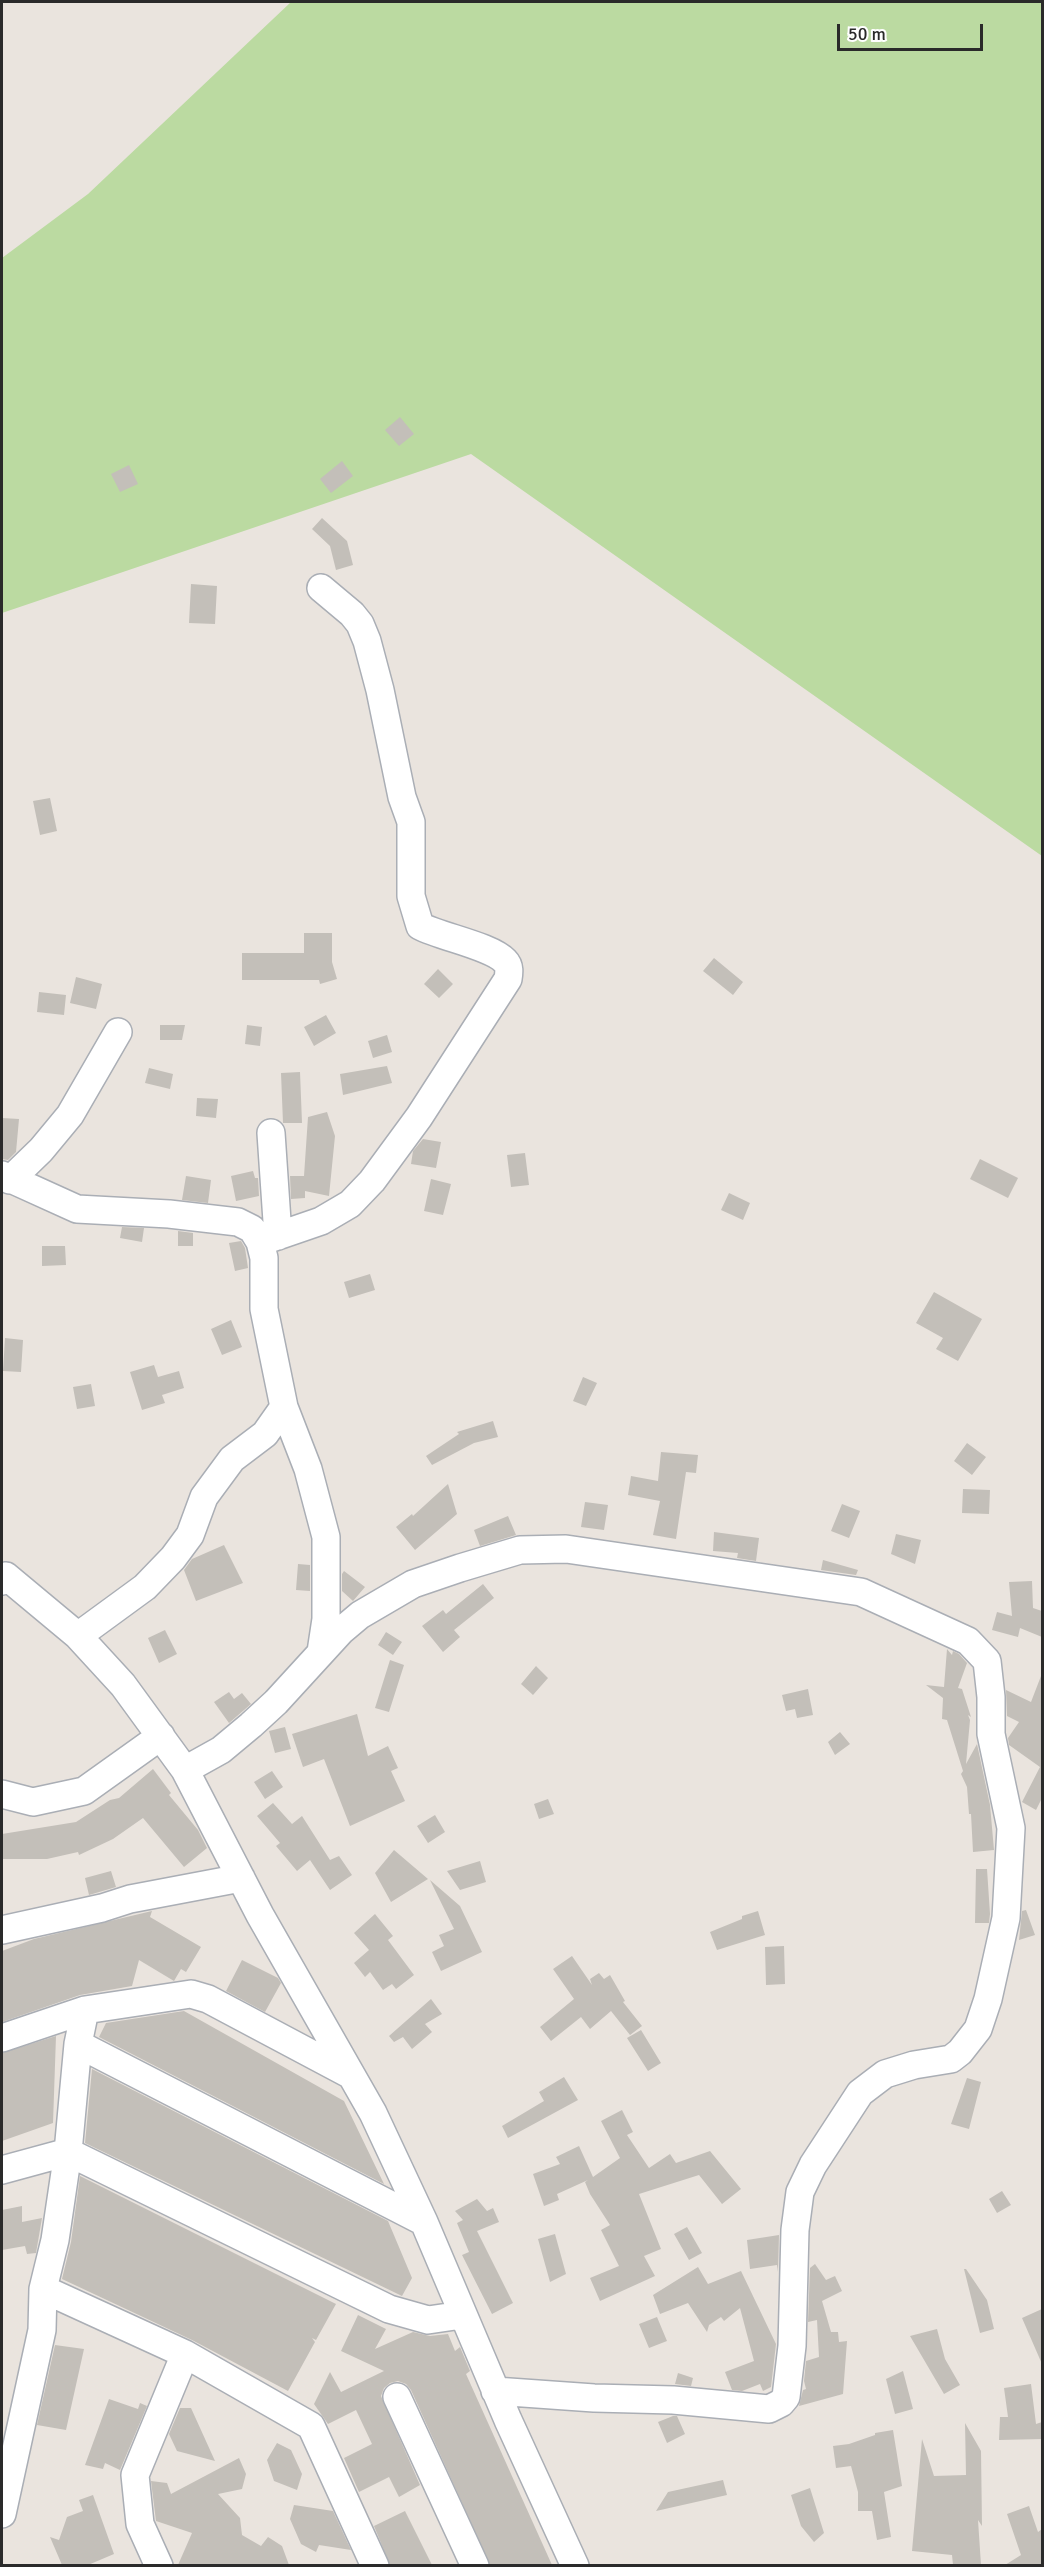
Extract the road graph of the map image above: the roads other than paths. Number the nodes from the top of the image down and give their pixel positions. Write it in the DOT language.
graph roads {
  1 [pos="321,588"];
  2 [pos="117,1032"];
  3 [pos="271,1133"];
  4 [pos="6,1178"];
  5 [pos="269,1239"];
  6 [pos="284,1407"];
  7 [pos="3,1576"];
  8 [pos="78,1636"];
  9 [pos="321,1652"];
  10 [pos="161,1737"];
  11 [pos="185,1770"];
  12 [pos="2,1794"];
  13 [pos="241,1878"];
  14 [pos="2,1930"];
  15 [pos="85,2010"];
  16 [pos="2,2038"];
  17 [pos="78,2044"];
  18 [pos="351,2075"];
  19 [pos="68,2152"];
  20 [pos="2,2170"];
  21 [pos="424,2222"];
  22 [pos="43,2289"];
  23 [pos="462,2315"];
  24 [pos="185,2354"];
  25 [pos="495,2391"];
  26 [pos="397,2397"];
  27 [pos="2,2514"];
  28 [pos="159,2565"];
  29 [pos="375,2565"];
  30 [pos="475,2565"];
  31 [pos="575,2565"];
  1 -- 5 [label="street"];
  2 -- 4 [label="street"];
  3 -- 5 [label="street"];
  4 -- 5 [label="street"];
  5 -- 6 [label="street"];
  6 -- 8 [label="street"];
  6 -- 9 [label="street"];
  7 -- 8 [label="street"];
  8 -- 10 [label="street"];
  9 -- 11 [label="street"];
  9 -- 25 [label="street"];
  10 -- 11 [label="street"];
  10 -- 12 [label="street"];
  11 -- 13 [label="street"];
  13 -- 14 [label="street"];
  13 -- 18 [label="street"];
  15 -- 16 [label="street"];
  15 -- 17 [label="street"];
  15 -- 18 [label="street"];
  17 -- 19 [label="street"];
  17 -- 21 [label="street"];
  18 -- 21 [label="street"];
  19 -- 20 [label="street"];
  19 -- 22 [label="street"];
  19 -- 23 [label="street"];
  21 -- 23 [label="street"];
  22 -- 24 [label="street"];
  22 -- 27 [label="street"];
  23 -- 25 [label="street"];
  24 -- 28 [label="street"];
  24 -- 29 [label="street"];
  25 -- 31 [label="street"];
  26 -- 30 [label="street"];
}
